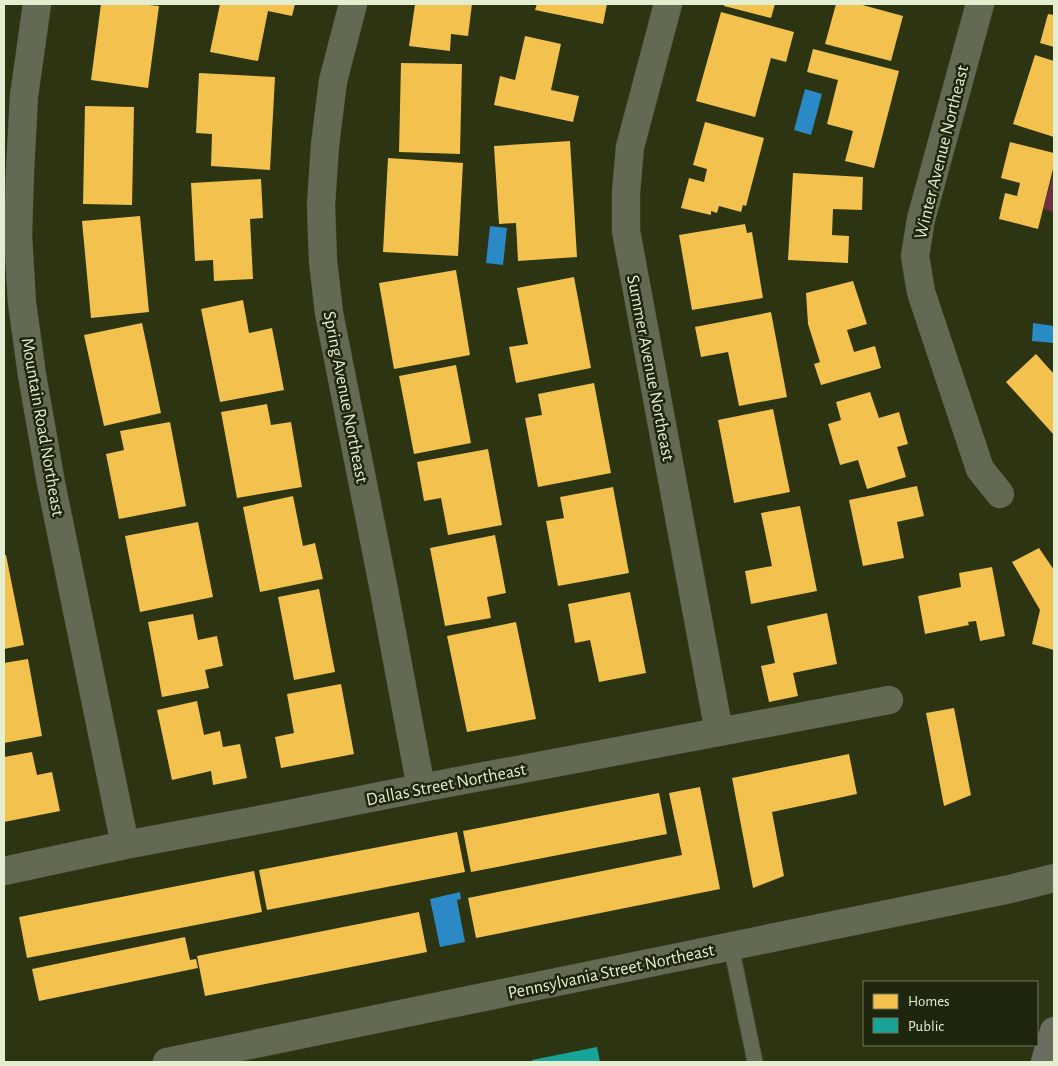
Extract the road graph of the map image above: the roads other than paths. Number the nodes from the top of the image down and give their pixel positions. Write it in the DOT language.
graph roads {
  1 [pos="38,4"];
  2 [pos="352,4"];
  3 [pos="668,4"];
  4 [pos="980,4"];
  5 [pos="1000,494"];
  6 [pos="888,700"];
  7 [pos="720,732"];
  8 [pos="421,788"];
  9 [pos="125,845"];
  10 [pos="4,871"];
  11 [pos="1054,878"];
  12 [pos="731,946"];
  13 [pos="1054,1031"];
  14 [pos="167,1062"];
  15 [pos="755,1062"];
  16 [pos="1045,1062"];
  1 -- 9 [label="street, Mountain Road Northeast"];
  2 -- 8 [label="street, Spring Avenue Northeast"];
  3 -- 7 [label="street, Summer Avenue Northeast"];
  4 -- 5 [label="street, Winter Avenue Northeast"];
  6 -- 7 [label="street, Dallas Street Northeast"];
  7 -- 8 [label="street, Dallas Street Northeast"];
  8 -- 9 [label="street, Dallas Street Northeast"];
  9 -- 10 [label="street, Dallas Street Northeast"];
  11 -- 12 [label="street, Pennsylvania Street Northeast"];
  12 -- 14 [label="street, Pennsylvania Street Northeast"];
  12 -- 15 [label="lane"];
  13 -- 16 [label="highway"];
}
